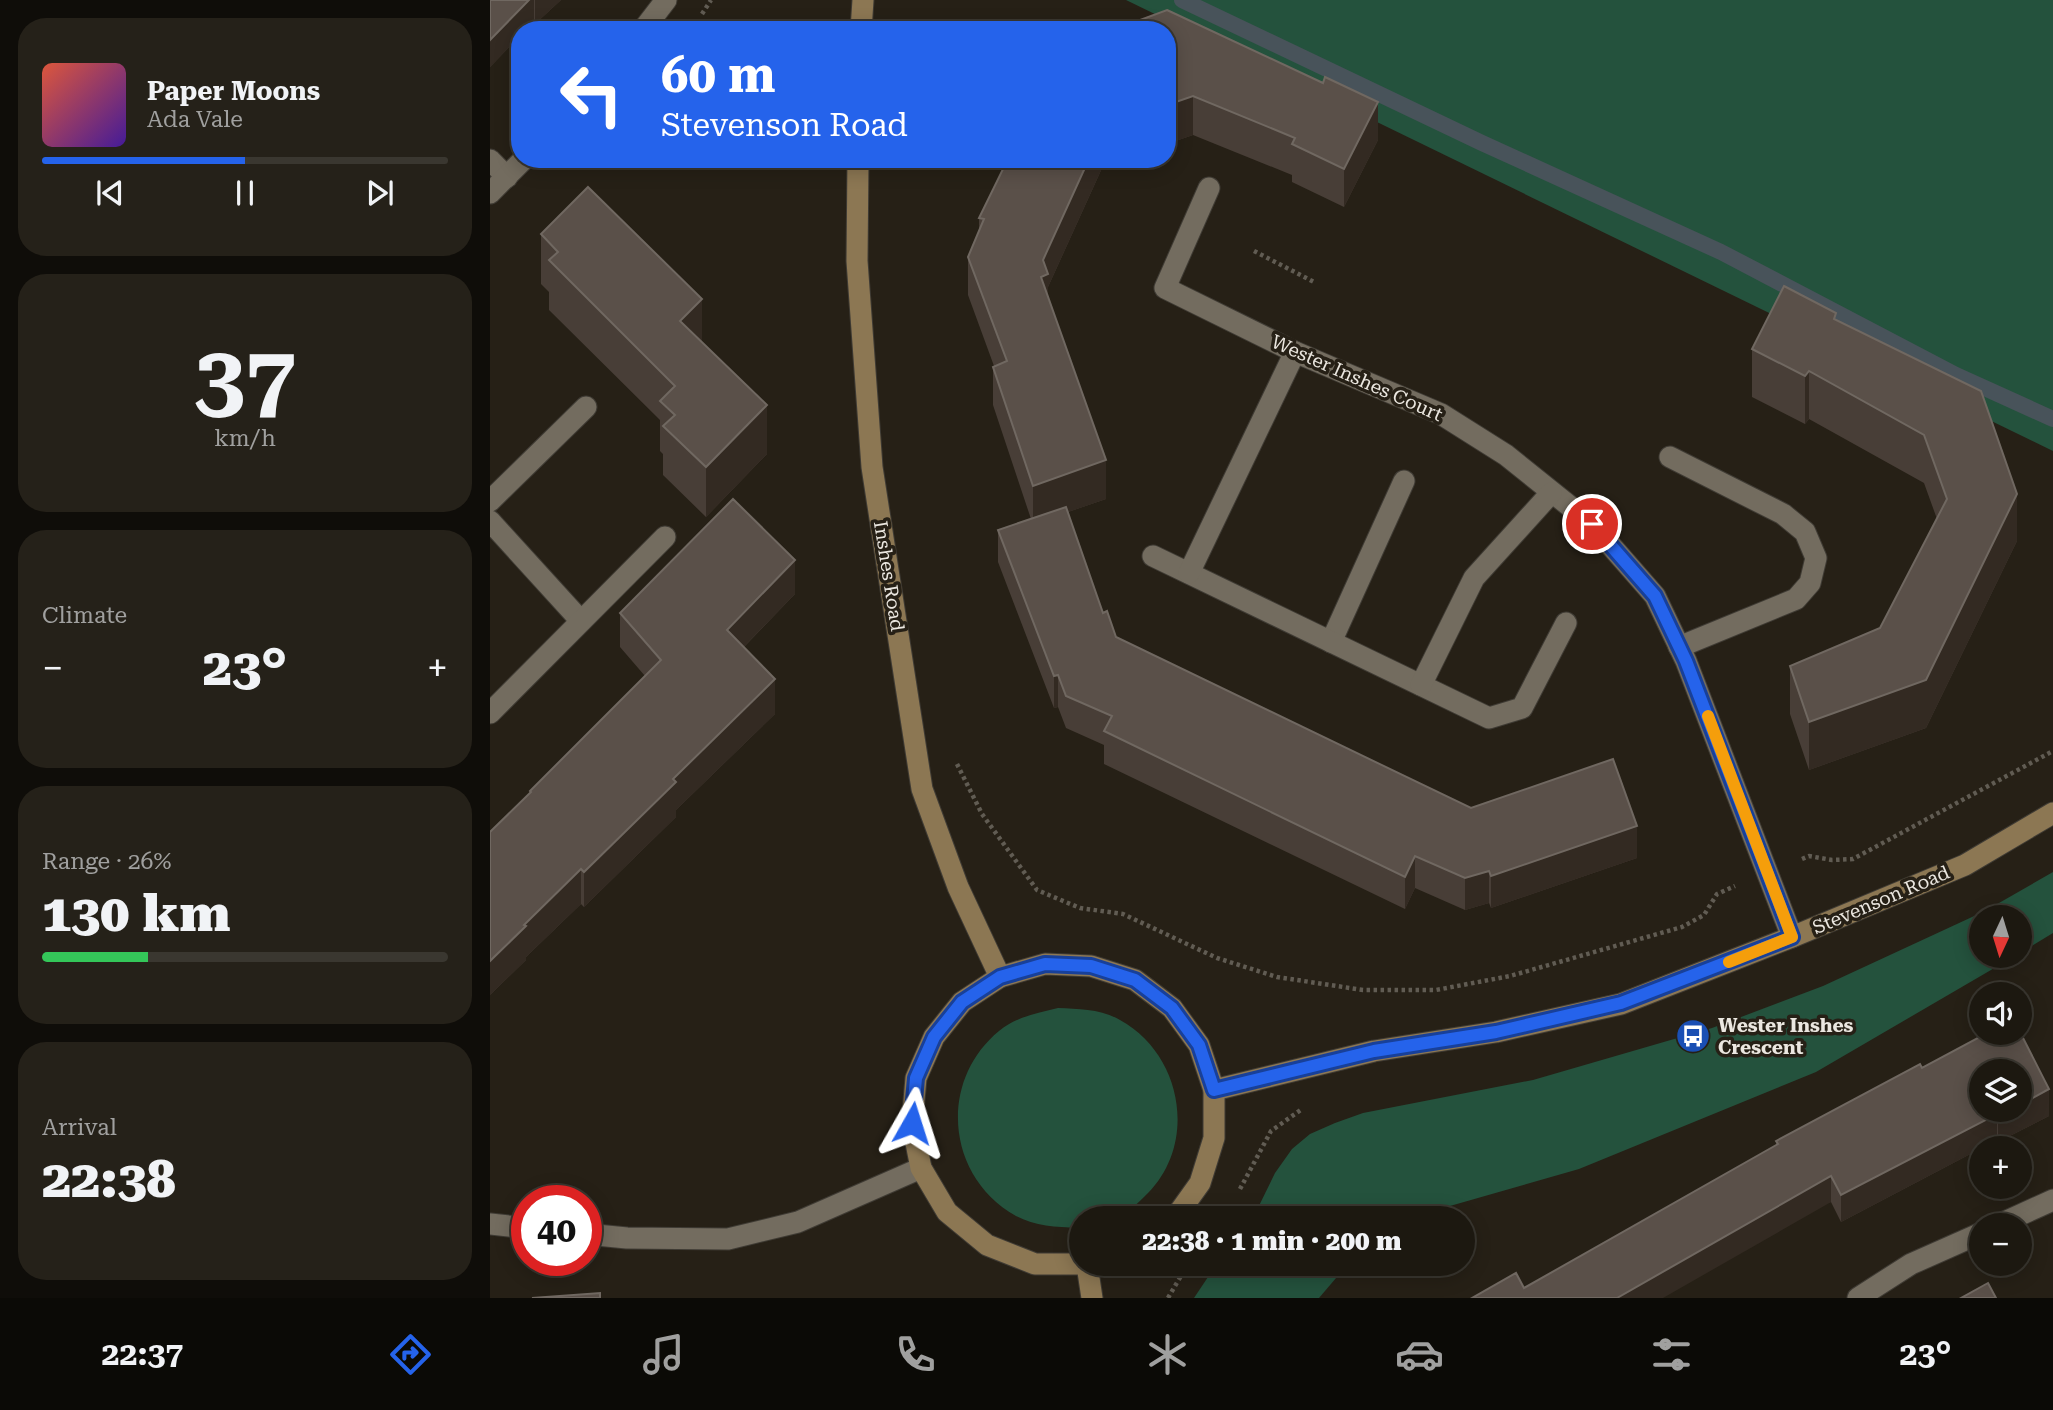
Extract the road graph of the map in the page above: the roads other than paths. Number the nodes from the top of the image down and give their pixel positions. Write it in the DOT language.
graph roads {
  1 [pos="666,0"];
  2 [pos="863,0"];
  3 [pos="650,21"];
  4 [pos="862,21"];
  5 [pos="490,160"];
  6 [pos="516,168"];
  7 [pos="858,168"];
  8 [pos="507,177"];
  9 [pos="1209,188"];
  10 [pos="490,193"];
  11 [pos="1296,352"];
  12 [pos="586,407"];
  13 [pos="1671,457"];
  14 [pos="1404,481"];
  15 [pos="1551,493"];
  16 [pos="490,501"];
  17 [pos="490,520"];
  18 [pos="666,537"];
  19 [pos="1153,556"];
  20 [pos="1189,573"];
  21 [pos="581,621"];
  22 [pos="1566,623"];
  23 [pos="1331,642"];
  24 [pos="1679,647"];
  25 [pos="1421,685"];
  26 [pos="491,711"];
  27 [pos="2053,813"];
  28 [pos="1792,937"];
  29 [pos="1000,977"];
  30 [pos="1214,1090"];
  31 [pos="921,1168"];
  32 [pos="2053,1200"];
  33 [pos="1184,1206"];
  34 [pos="2024,1213"];
  35 [pos="490,1224"];
  36 [pos="511,1226"];
  37 [pos="602,1236"];
  38 [pos="1969,1238"];
  39 [pos="1069,1264"];
  40 [pos="1090,1276"];
  41 [pos="1092,1298"];
  42 [pos="1858,1298"];
  1 -- 3 [label="street"];
  2 -- 4 [label="street"];
  5 -- 8 [label="street"];
  6 -- 8 [label="street"];
  7 -- 29 [label="street, Inshes Road"];
  8 -- 10 [label="street"];
  9 -- 11 [label="street, Wester Inshes Court"];
  11 -- 15 [label="street, Wester Inshes Court"];
  11 -- 20 [label="street"];
  12 -- 16 [label="street"];
  13 -- 24 [label="street"];
  14 -- 23 [label="street"];
  15 -- 24 [label="street, Wester Inshes Court"];
  15 -- 25 [label="street"];
  17 -- 21 [label="street"];
  18 -- 21 [label="street"];
  19 -- 20 [label="street"];
  20 -- 23 [label="street"];
  21 -- 26 [label="street"];
  22 -- 25 [label="street"];
  23 -- 25 [label="street"];
  24 -- 28 [label="street, Wester Inshes Court"];
  27 -- 28 [label="street, Stevenson Road"];
  28 -- 30 [label="street, Stevenson Road"];
  29 -- 30 [label="street"];
  29 -- 31 [label="street"];
  30 -- 33 [label="street"];
  31 -- 37 [label="street"];
  31 -- 39 [label="street"];
  32 -- 34 [label="street"];
  35 -- 36 [label="street"];
  38 -- 42 [label="street"];
  40 -- 41 [label="street"];
}
